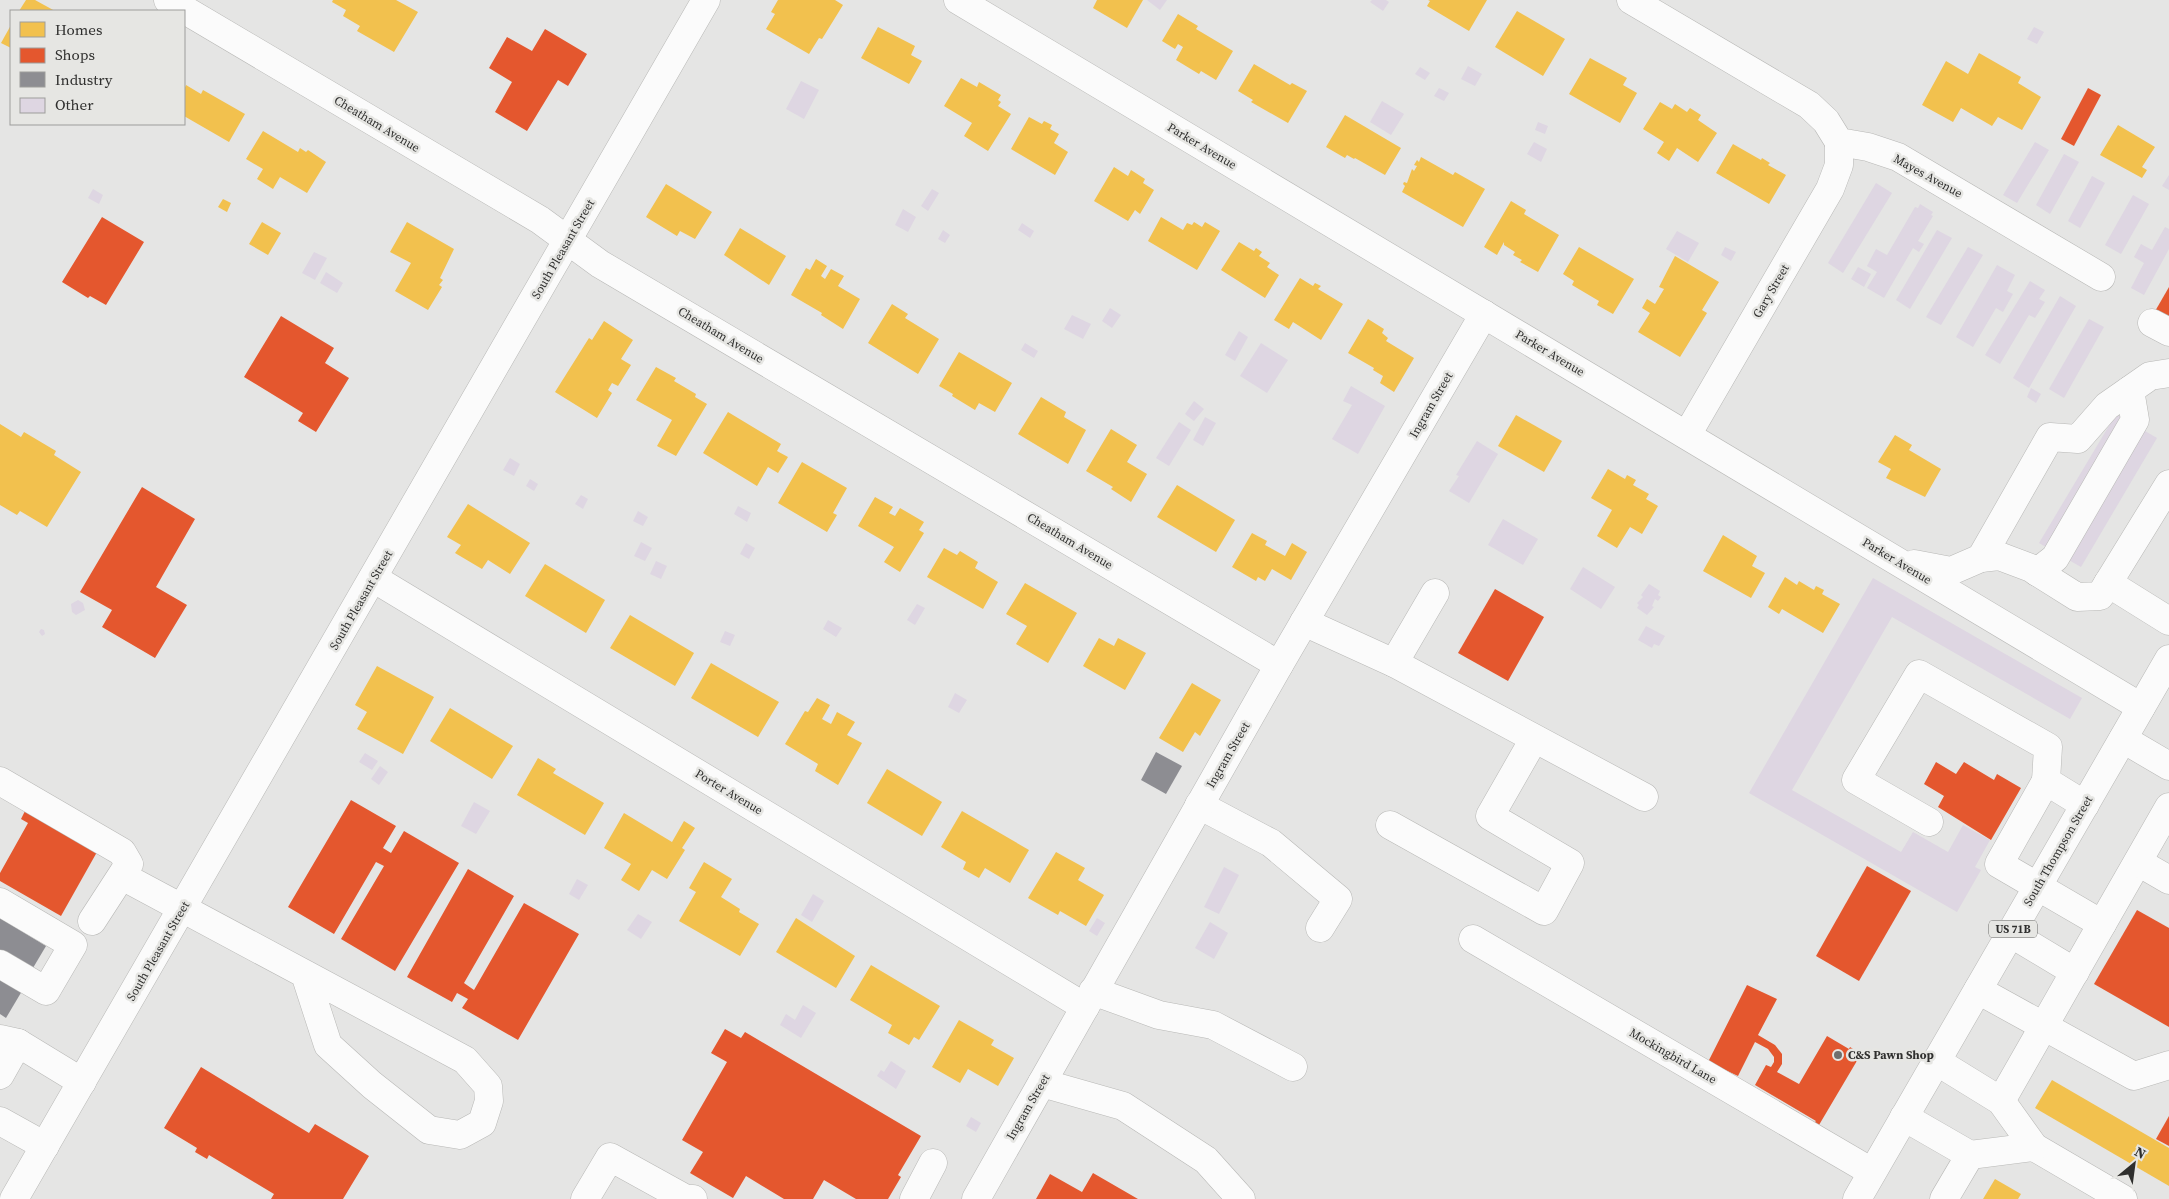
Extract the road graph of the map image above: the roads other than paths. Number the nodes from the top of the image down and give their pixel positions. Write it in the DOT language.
graph roads {
  1 [pos="168,0"];
  2 [pos="706,0"];
  3 [pos="958,0"];
  4 [pos="1631,0"];
  5 [pos="185,10"];
  6 [pos="185,10"];
  7 [pos="1839,142"];
  8 [pos="569,241"];
  9 [pos="2102,277"];
  10 [pos="1484,314"];
  11 [pos="2169,373"];
  12 [pos="2130,390"];
  13 [pos="1688,435"];
  14 [pos="2169,484"];
  15 [pos="1981,558"];
  16 [pos="1898,561"];
  17 [pos="2037,572"];
  18 [pos="373,578"];
  19 [pos="2108,582"];
  20 [pos="1435,593"];
  21 [pos="2169,620"];
  22 [pos="1304,622"];
  23 [pos="2168,661"];
  24 [pos="1394,663"];
  25 [pos="1279,665"];
  26 [pos="2141,707"];
  27 [pos="1534,739"];
  28 [pos="2123,739"];
  29 [pos="2169,766"];
  30 [pos="2046,781"];
  31 [pos="0,782"];
  32 [pos="1644,797"];
  33 [pos="1199,805"];
  34 [pos="2085,805"];
  35 [pos="2169,807"];
  36 [pos="1929,822"];
  37 [pos="1390,825"];
  38 [pos="2138,862"];
  39 [pos="122,876"];
  40 [pos="2169,880"];
  41 [pos="2037,887"];
  42 [pos="0,902"];
  43 [pos="182,908"];
  44 [pos="92,921"];
  45 [pos="2102,924"];
  46 [pos="1320,928"];
  47 [pos="2010,933"];
  48 [pos="1473,939"];
  49 [pos="0,964"];
  50 [pos="2076,972"];
  51 [pos="305,974"];
  52 [pos="1978,990"];
  53 [pos="1089,999"];
  54 [pos="2044,1027"];
  55 [pos="9,1041"];
  56 [pos="1936,1062"];
  57 [pos="2169,1065"];
  58 [pos="1293,1067"];
  59 [pos="0,1075"];
  60 [pos="82,1082"];
  61 [pos="1042,1083"];
  62 [pos="2001,1100"];
  63 [pos="1904,1118"];
  64 [pos="0,1121"];
  65 [pos="45,1146"];
  66 [pos="2034,1148"];
  67 [pos="1970,1155"];
  68 [pos="933,1163"];
  69 [pos="1872,1172"];
  70 [pos="2117,1197"];
  71 [pos="14,1199"];
  72 [pos="584,1199"];
  73 [pos="686,1199"];
  74 [pos="693,1199"];
  75 [pos="914,1199"];
  76 [pos="976,1199"];
  77 [pos="1241,1199"];
  78 [pos="1857,1199"];
  79 [pos="1944,1199"];
  1 -- 6 [label="main road, Cheatham Avenue"];
  2 -- 8 [label="main road, South Pleasant Street"];
  3 -- 10 [label="main road, Parker Avenue"];
  4 -- 7 [label="main road"];
  5 -- 8 [label="main road, Cheatham Avenue"];
  7 -- 9 [label="main road, Mayes Avenue"];
  7 -- 13 [label="main road, Gary Street"];
  8 -- 18 [label="main road, South Pleasant Street"];
  8 -- 25 [label="main road, Cheatham Avenue"];
  10 -- 13 [label="main road, Parker Avenue"];
  10 -- 22 [label="main road, Ingram Street"];
  11 -- 12 [label="main road"];
  12 -- 15 [label="main road"];
  12 -- 17 [label="main road"];
  13 -- 16 [label="main road, Parker Avenue"];
  14 -- 19 [label="main road"];
  15 -- 16 [label="main road"];
  15 -- 17 [label="main road"];
  16 -- 26 [label="main road, Parker Avenue"];
  17 -- 19 [label="main road"];
  18 -- 43 [label="main road, South Pleasant Street"];
  18 -- 53 [label="main road, Porter Avenue"];
  19 -- 21 [label="main road"];
  20 -- 24 [label="main road"];
  22 -- 24 [label="main road"];
  22 -- 25 [label="main road, Ingram Street"];
  23 -- 26 [label="main road, South Thompson Street / US 71B"];
  24 -- 27 [label="main road"];
  25 -- 33 [label="main road, Ingram Street"];
  26 -- 28 [label="main road, South Thompson Street / US 71B"];
  27 -- 32 [label="main road"];
  27 -- 37 [label="main road"];
  28 -- 29 [label="main road"];
  28 -- 34 [label="main road, South Thompson Street / US 71B"];
  30 -- 34 [label="main road"];
  30 -- 36 [label="main road"];
  30 -- 41 [label="main road"];
  31 -- 39 [label="main road"];
  33 -- 46 [label="main road"];
  33 -- 53 [label="main road, Ingram Street"];
  34 -- 41 [label="main road, South Thompson Street / US 71B"];
  35 -- 38 [label="main road"];
  38 -- 40 [label="main road"];
  38 -- 45 [label="main road"];
  39 -- 43 [label="main road"];
  39 -- 44 [label="main road"];
  41 -- 45 [label="main road"];
  41 -- 47 [label="main road, South Thompson Street / US 71B"];
  42 -- 49 [label="main road"];
  43 -- 51 [label="main road"];
  43 -- 60 [label="main road, South Pleasant Street"];
  45 -- 50 [label="main road"];
  47 -- 50 [label="main road"];
  47 -- 52 [label="main road, South Thompson Street / US 71B"];
  48 -- 69 [label="main road, Mockingbird Lane"];
  50 -- 54 [label="main road"];
  51 -- 51 [label="main road"];
  52 -- 54 [label="main road"];
  52 -- 56 [label="main road, South Thompson Street / US 71B"];
  53 -- 58 [label="main road, Porter Avenue"];
  53 -- 61 [label="main road, Ingram Street"];
  54 -- 57 [label="main road"];
  54 -- 62 [label="main road"];
  55 -- 59 [label="main road"];
  55 -- 60 [label="main road"];
  56 -- 62 [label="main road"];
  56 -- 63 [label="main road, South Thompson Street / US 71B"];
  60 -- 65 [label="main road, South Pleasant Street"];
  61 -- 76 [label="main road, Ingram Street"];
  61 -- 77 [label="main road"];
  62 -- 66 [label="main road"];
  63 -- 67 [label="main road"];
  63 -- 69 [label="main road, South Thompson Street / US 71B"];
  64 -- 65 [label="main road"];
  65 -- 71 [label="main road, South Pleasant Street"];
  66 -- 67 [label="main road"];
  66 -- 70 [label="main road"];
  67 -- 79 [label="main road"];
  68 -- 75 [label="main road"];
  69 -- 78 [label="main road, South Thompson Street / US 71B"];
  72 -- 73 [label="main road"];
  73 -- 74 [label="main road"];
}
